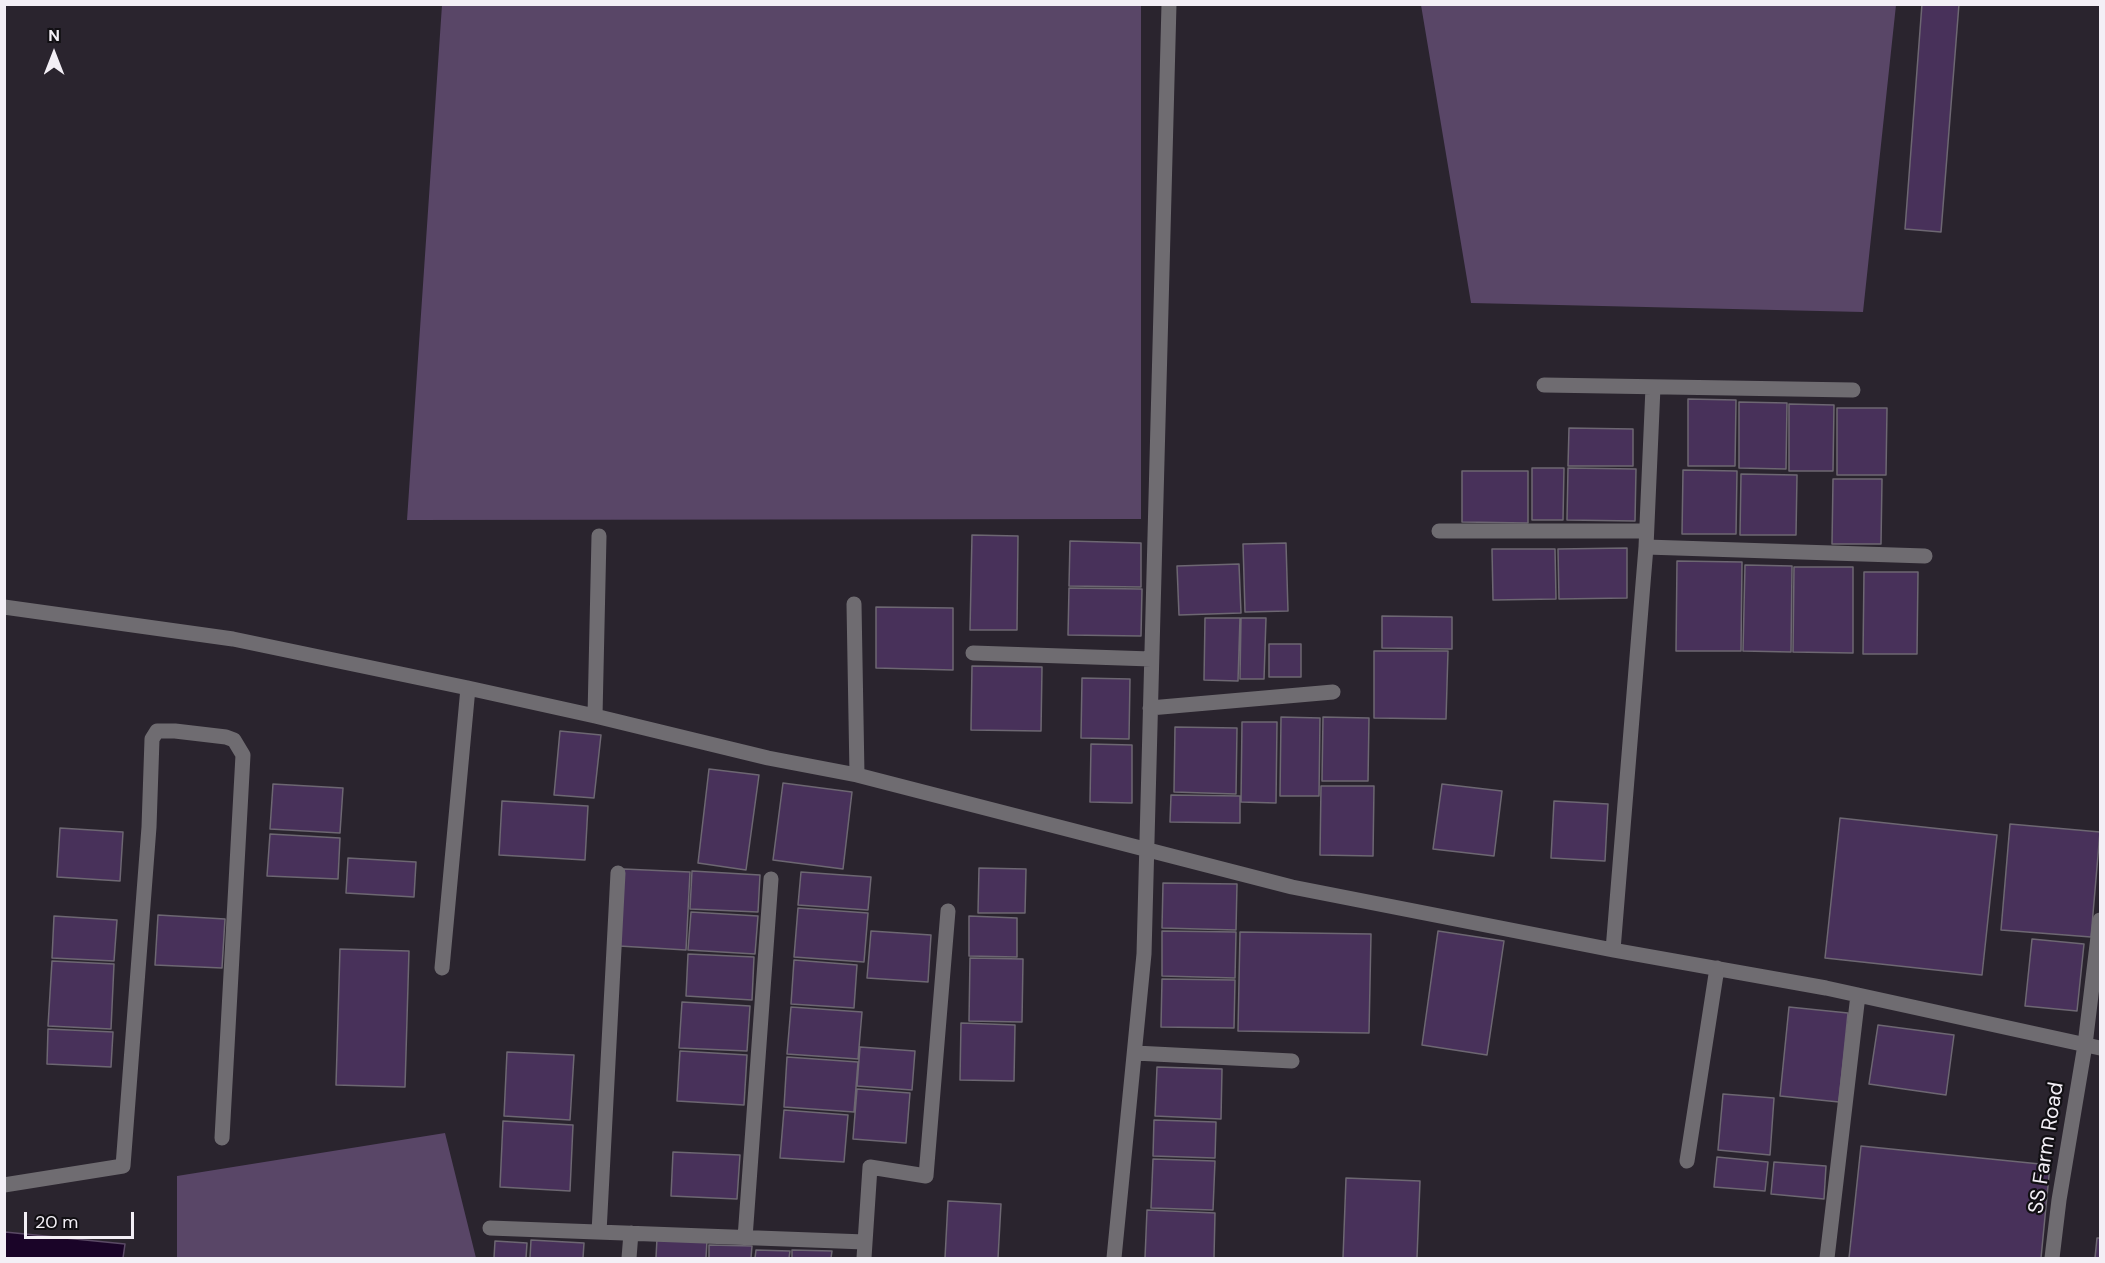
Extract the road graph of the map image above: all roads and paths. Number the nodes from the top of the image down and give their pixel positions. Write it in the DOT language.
graph roads {
  1 [pos="1169,4"];
  2 [pos="1544,385"];
  3 [pos="1653,387"];
  4 [pos="1853,390"];
  5 [pos="1439,531"];
  6 [pos="1646,531"];
  7 [pos="599,536"];
  8 [pos="1646,547"];
  9 [pos="1926,556"];
  10 [pos="854,604"];
  11 [pos="4,608"];
  12 [pos="973,653"];
  13 [pos="1151,659"];
  14 [pos="468,688"];
  15 [pos="1333,692"];
  16 [pos="1150,708"];
  17 [pos="595,716"];
  18 [pos="856,776"];
  19 [pos="1146,850"];
  20 [pos="618,873"];
  21 [pos="771,879"];
  22 [pos="948,912"];
  23 [pos="2100,920"];
  24 [pos="1613,950"];
  25 [pos="441,968"];
  26 [pos="1717,968"];
  27 [pos="1858,995"];
  28 [pos="2085,1045"];
  29 [pos="2100,1048"];
  30 [pos="1135,1053"];
  31 [pos="1292,1061"];
  32 [pos="222,1138"];
  33 [pos="1687,1161"];
  34 [pos="4,1185"];
  35 [pos="490,1228"];
  36 [pos="599,1232"];
  37 [pos="631,1233"];
  38 [pos="745,1238"];
  39 [pos="865,1242"];
  40 [pos="629,1258"];
  41 [pos="864,1258"];
  42 [pos="1114,1258"];
  43 [pos="1827,1258"];
  44 [pos="2052,1258"];
  1 -- 13 [label="street"];
  2 -- 3 [label="street"];
  3 -- 4 [label="street"];
  3 -- 6 [label="street"];
  5 -- 6 [label="street"];
  6 -- 8 [label="street"];
  7 -- 17 [label="street"];
  8 -- 9 [label="street"];
  8 -- 24 [label="street"];
  10 -- 18 [label="street"];
  11 -- 14 [label="street"];
  12 -- 13 [label="street"];
  13 -- 16 [label="street"];
  14 -- 17 [label="street"];
  14 -- 25 [label="street"];
  15 -- 16 [label="street"];
  16 -- 19 [label="street"];
  17 -- 18 [label="street"];
  18 -- 19 [label="street"];
  19 -- 24 [label="street"];
  19 -- 30 [label="street"];
  20 -- 36 [label="street"];
  21 -- 38 [label="street"];
  22 -- 39 [label="street"];
  23 -- 28 [label="street, SS Farm Road"];
  24 -- 26 [label="street"];
  26 -- 27 [label="street"];
  26 -- 33 [label="street"];
  27 -- 28 [label="street"];
  27 -- 43 [label="street"];
  28 -- 29 [label="street"];
  28 -- 44 [label="street, SS Farm Road"];
  30 -- 31 [label="street"];
  30 -- 42 [label="street"];
  32 -- 34 [label="street"];
  35 -- 36 [label="street"];
  36 -- 37 [label="street"];
  37 -- 38 [label="street"];
  37 -- 40 [label="street"];
  38 -- 39 [label="street"];
  39 -- 41 [label="street"];
}
